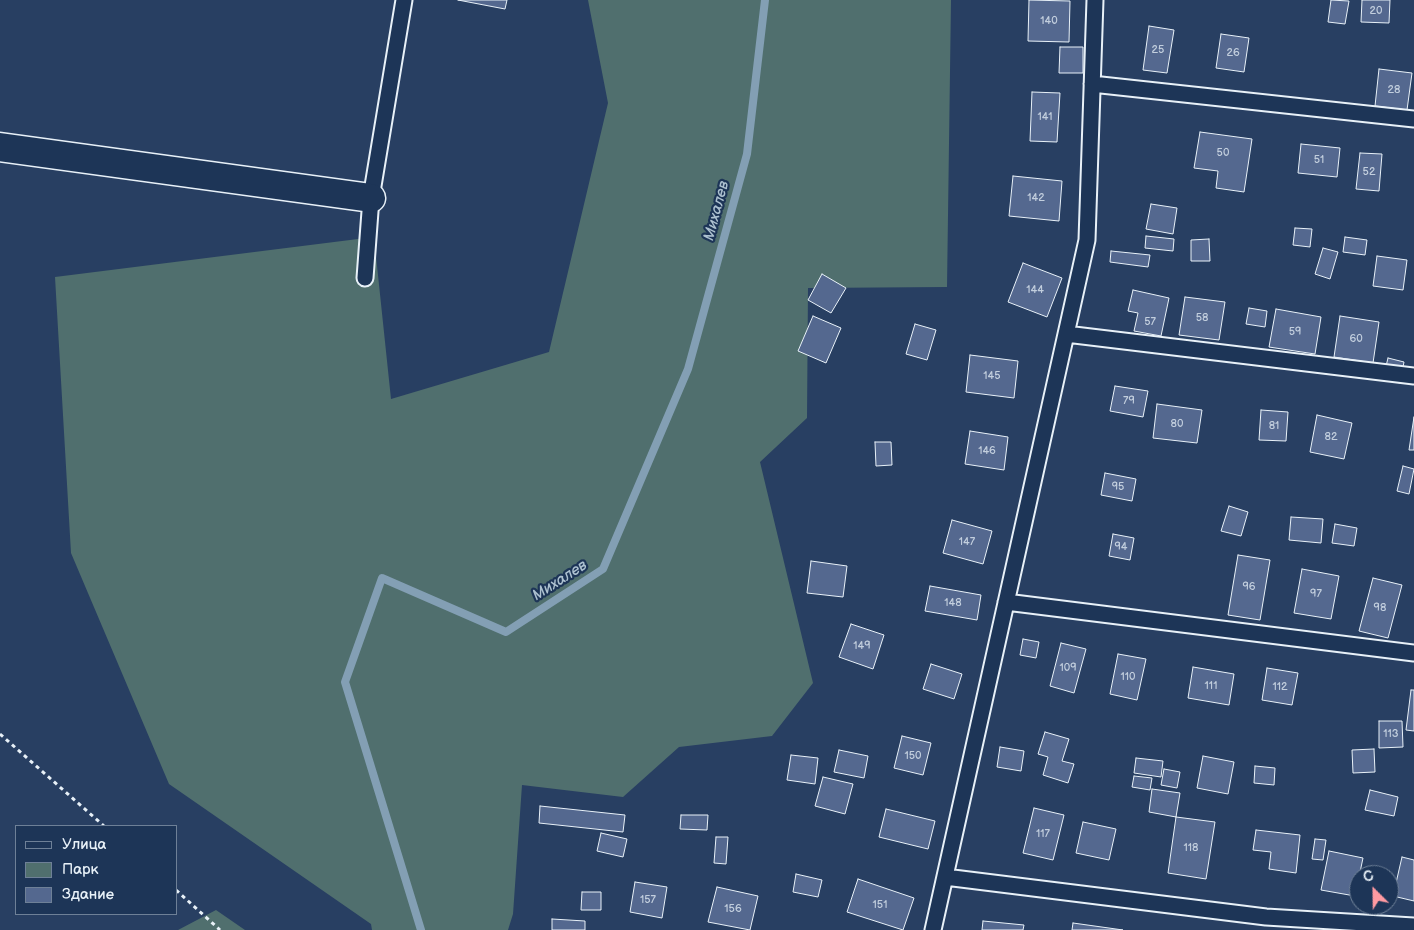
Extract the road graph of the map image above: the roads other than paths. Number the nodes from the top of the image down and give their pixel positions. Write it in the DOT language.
graph roads {
  1 [pos="404,0"];
  2 [pos="1095,0"];
  3 [pos="1092,84"];
  4 [pos="1414,119"];
  5 [pos="0,147"];
  6 [pos="371,198"];
  7 [pos="366,278"];
  8 [pos="1066,334"];
  9 [pos="1414,376"];
  10 [pos="1006,602"];
  11 [pos="1414,653"];
  12 [pos="945,877"];
  13 [pos="1414,926"];
  14 [pos="933,930"];
  1 -- 6 [label="lane"];
  2 -- 3 [label="lane"];
  3 -- 4 [label="lane"];
  3 -- 8 [label="lane"];
  5 -- 6 [label="street"];
  6 -- 7 [label="lane"];
  8 -- 9 [label="lane"];
  8 -- 10 [label="lane"];
  10 -- 11 [label="lane"];
  10 -- 12 [label="lane"];
  12 -- 13 [label="lane"];
  12 -- 14 [label="lane"];
}
